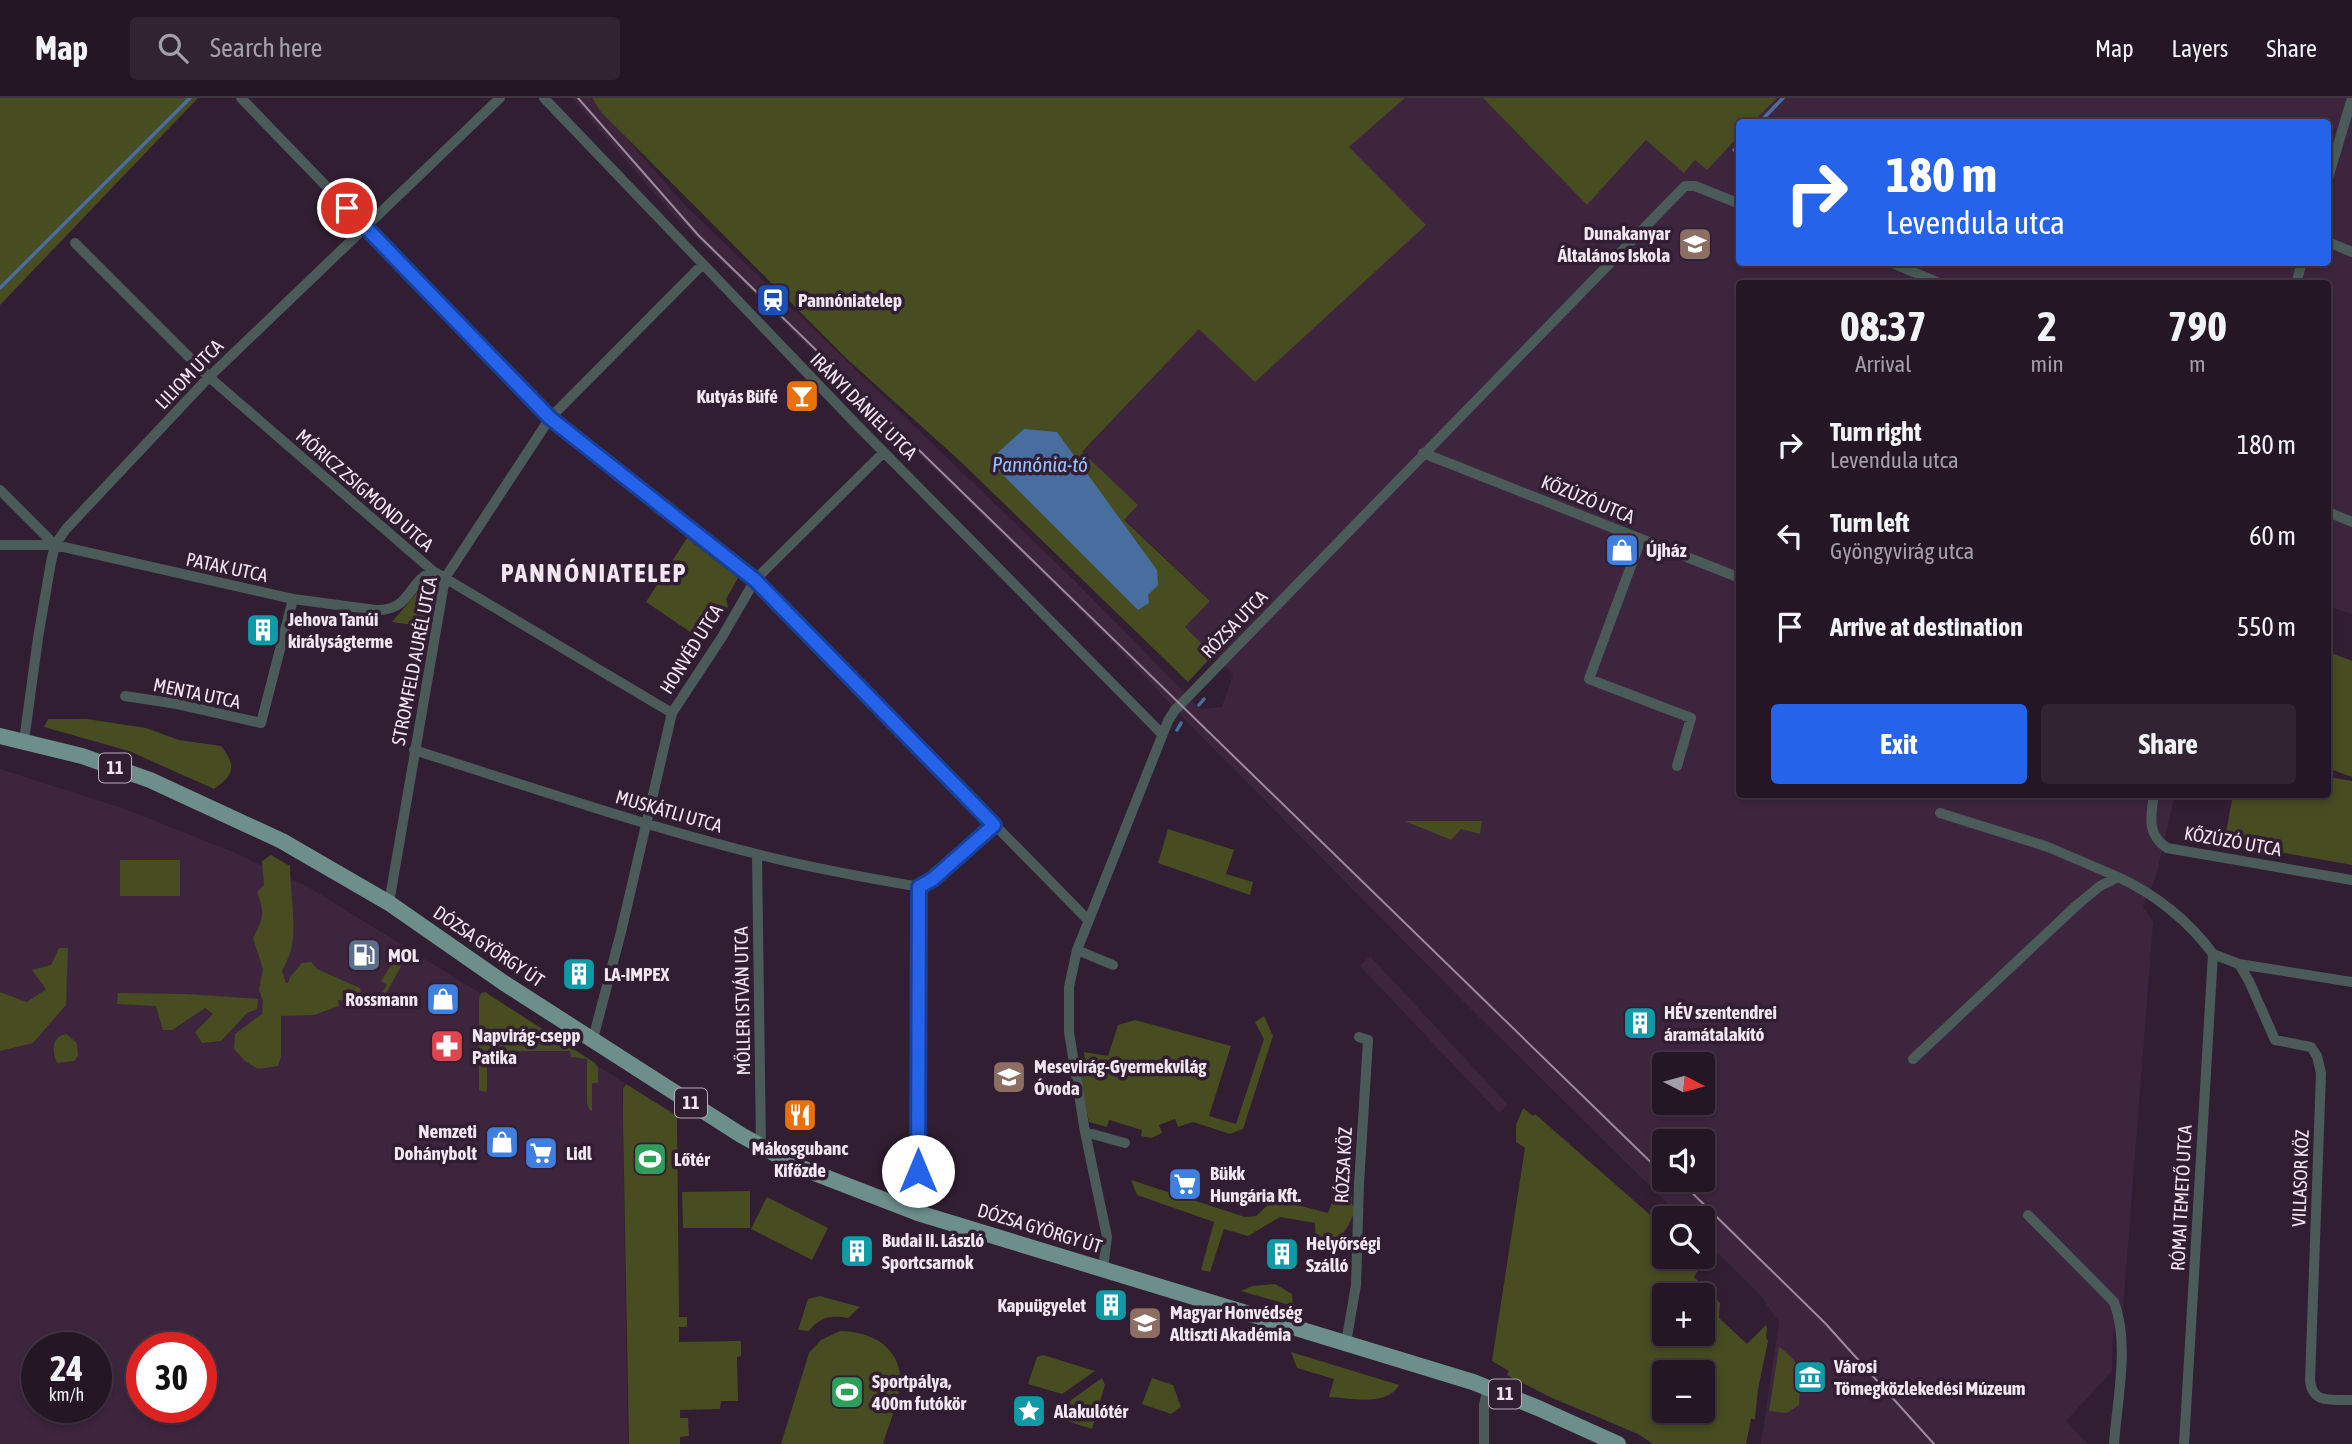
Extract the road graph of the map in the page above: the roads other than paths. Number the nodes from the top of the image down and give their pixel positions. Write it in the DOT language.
graph roads {
  1 [pos="241,98"];
  2 [pos="500,98"];
  3 [pos="544,98"];
  4 [pos="2352,98"];
  5 [pos="2331,168"];
  6 [pos="1736,202"];
  7 [pos="365,226"];
  8 [pos="75,243"];
  9 [pos="2331,243"];
  10 [pos="2352,252"];
  11 [pos="703,264"];
  12 [pos="1901,266"];
  13 [pos="1933,280"];
  14 [pos="209,377"];
  15 [pos="550,418"];
  16 [pos="884,452"];
  17 [pos="1423,453"];
  18 [pos="0,490"];
  19 [pos="2331,514"];
  20 [pos="2352,522"];
  21 [pos="1641,539"];
  22 [pos="0,545"];
  23 [pos="55,545"];
  24 [pos="433,571"];
  25 [pos="1736,576"];
  26 [pos="445,578"];
  27 [pos="755,580"];
  28 [pos="293,599"];
  29 [pos="125,696"];
  30 [pos="672,713"];
  31 [pos="1162,734"];
  32 [pos="0,736"];
  33 [pos="24,741"];
  34 [pos="414,750"];
  35 [pos="1677,766"];
  36 [pos="2153,798"];
  37 [pos="1940,813"];
  38 [pos="645,824"];
  39 [pos="994,825"];
  40 [pos="757,855"];
  41 [pos="2118,877"];
  42 [pos="2352,880"];
  43 [pos="919,887"];
  44 [pos="389,902"];
  45 [pos="1088,920"];
  46 [pos="1077,950"];
  47 [pos="2213,954"];
  48 [pos="2239,964"];
  49 [pos="1113,965"];
  50 [pos="2352,982"];
  51 [pos="1359,1038"];
  52 [pos="593,1039"];
  53 [pos="1913,1059"];
  54 [pos="1085,1132"];
  55 [pos="1125,1143"];
  56 [pos="761,1147"];
  57 [pos="919,1213"];
  58 [pos="2028,1215"];
  59 [pos="1103,1269"];
  60 [pos="1346,1343"];
  61 [pos="1489,1388"];
  62 [pos="2352,1400"];
  63 [pos="1484,1444"];
  64 [pos="1618,1444"];
  65 [pos="2114,1444"];
  66 [pos="2184,1444"];
  1 -- 7 [label="street"];
  2 -- 7 [label="street, LILIOM UTCA"];
  3 -- 11 [label="street, IRÁNYI DÁNIEL UTCA"];
  4 -- 5 [label="street"];
  6 -- 17 [label="street, RÓZSA UTCA"];
  7 -- 14 [label="street, LILIOM UTCA"];
  7 -- 15 [label="street"];
  8 -- 14 [label="street, MÓRICZ ZSIGMOND UTCA"];
  9 -- 10 [label="street"];
  11 -- 15 [label="street, STROMFELD AURÉL UTCA"];
  11 -- 16 [label="street, IRÁNYI DÁNIEL UTCA"];
  12 -- 13 [label="street"];
  14 -- 23 [label="street, LILIOM UTCA"];
  14 -- 24 [label="street, MÓRICZ ZSIGMOND UTCA"];
  15 -- 26 [label="street, STROMFELD AURÉL UTCA"];
  15 -- 27 [label="street"];
  16 -- 27 [label="street, HONVÉD UTCA"];
  16 -- 31 [label="street, IRÁNYI DÁNIEL UTCA"];
  17 -- 21 [label="street, KŐZÚZÓ UTCA"];
  17 -- 31 [label="street, RÓZSA UTCA"];
  18 -- 23 [label="street"];
  19 -- 20 [label="street"];
  21 -- 25 [label="street, KŐZÚZÓ UTCA"];
  21 -- 35 [label="street"];
  22 -- 23 [label="street, PATAK UTCA"];
  23 -- 28 [label="street, PATAK UTCA"];
  23 -- 33 [label="street, LILIOM UTCA"];
  24 -- 26 [label="street, MÓRICZ ZSIGMOND UTCA"];
  24 -- 28 [label="street, PATAK UTCA"];
  26 -- 30 [label="street, MÓRICZ ZSIGMOND UTCA"];
  26 -- 34 [label="street, STROMFELD AURÉL UTCA"];
  27 -- 30 [label="street, HONVÉD UTCA"];
  27 -- 39 [label="street"];
  28 -- 29 [label="street, MENTA UTCA"];
  30 -- 38 [label="street, HONVÉD UTCA"];
  31 -- 45 [label="street, RÓZSA UTCA"];
  32 -- 33 [label="main road, DÓZSA GYÖRGY ÚT / 11"];
  33 -- 44 [label="main road, DÓZSA GYÖRGY ÚT / 11"];
  34 -- 38 [label="street, MUSKÁTLI UTCA"];
  34 -- 44 [label="street, STROMFELD AURÉL UTCA"];
  36 -- 42 [label="street, KŐZÚZÓ UTCA"];
  37 -- 41 [label="street"];
  38 -- 40 [label="street, MUSKÁTLI UTCA"];
  38 -- 52 [label="street, HONVÉD UTCA"];
  39 -- 43 [label="street"];
  39 -- 45 [label="street"];
  40 -- 43 [label="street, MUSKÁTLI UTCA"];
  40 -- 56 [label="street, MÖLLER ISTVÁN UTCA"];
  41 -- 47 [label="street"];
  41 -- 53 [label="street"];
  43 -- 57 [label="street"];
  44 -- 52 [label="main road, DÓZSA GYÖRGY ÚT / 11"];
  45 -- 46 [label="street, RÓZSA UTCA"];
  46 -- 49 [label="street"];
  46 -- 54 [label="street, RÓZSA UTCA"];
  47 -- 48 [label="street"];
  47 -- 66 [label="street, RÓMAI TEMETŐ UTCA"];
  48 -- 50 [label="street"];
  48 -- 62 [label="street, VILLASOR KÖZ"];
  51 -- 60 [label="street, RÓZSA KÖZ"];
  52 -- 56 [label="main road, DÓZSA GYÖRGY ÚT / 11"];
  54 -- 55 [label="street"];
  54 -- 59 [label="street, RÓZSA UTCA"];
  56 -- 57 [label="main road, DÓZSA GYÖRGY ÚT / 11"];
  57 -- 59 [label="main road, DÓZSA GYÖRGY ÚT / 11"];
  58 -- 65 [label="street"];
  59 -- 60 [label="main road, DÓZSA GYÖRGY ÚT / 11"];
  60 -- 61 [label="main road, DÓZSA GYÖRGY ÚT / 11"];
  61 -- 63 [label="street"];
  61 -- 64 [label="main road, DÓZSA GYÖRGY ÚT / 11"];
}
